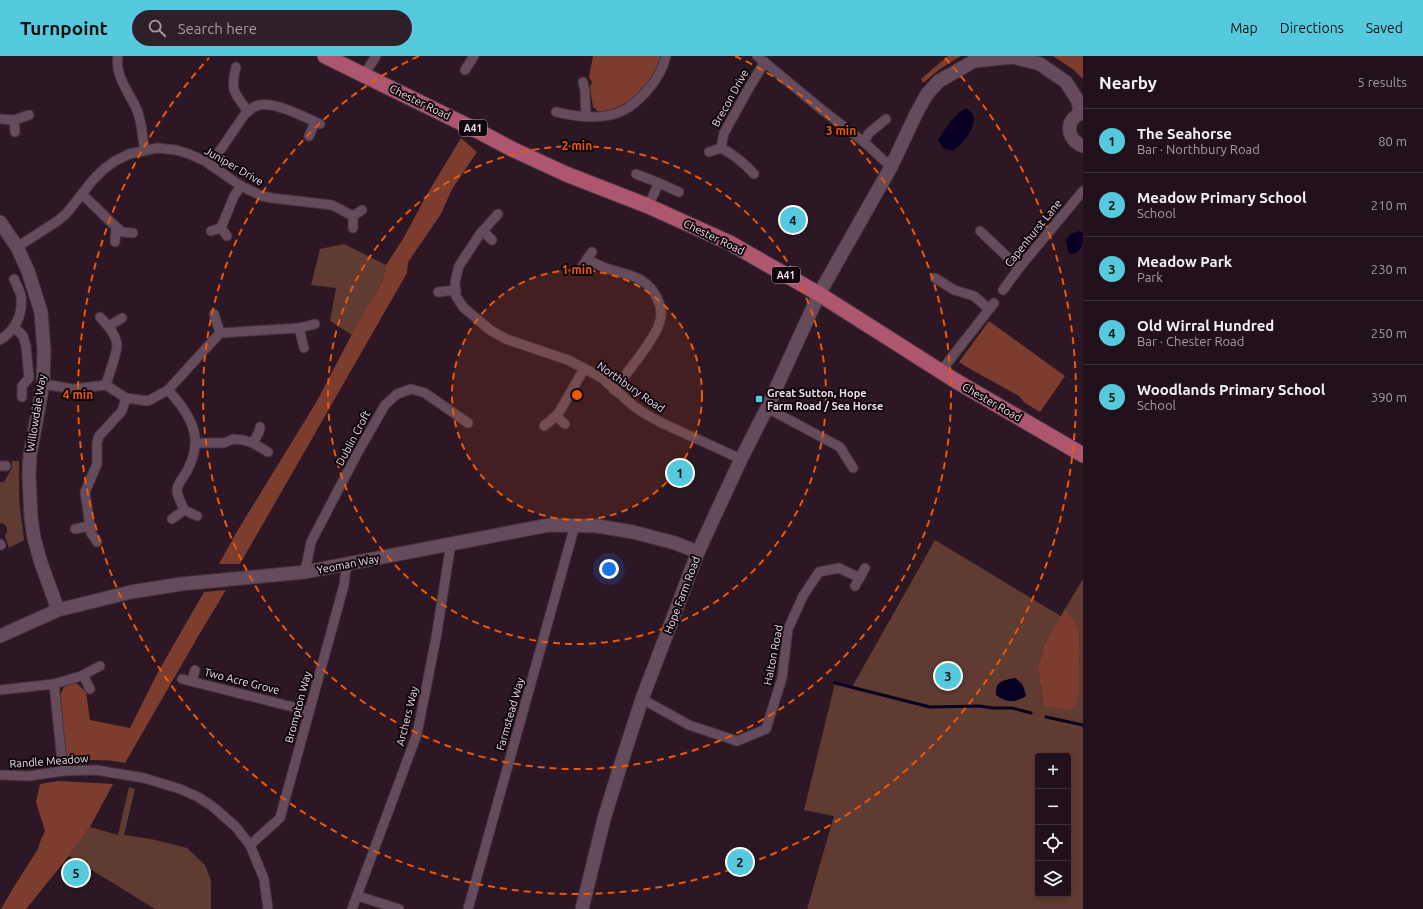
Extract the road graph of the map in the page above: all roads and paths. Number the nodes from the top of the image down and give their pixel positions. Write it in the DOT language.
graph roads {
  1 [pos="118,56"];
  2 [pos="325,56"];
  3 [pos="376,56"];
  4 [pos="474,56"];
  5 [pos="666,56"];
  6 [pos="757,56"];
  7 [pos="765,62"];
  8 [pos="236,68"];
  9 [pos="465,70"];
  10 [pos="364,75"];
  11 [pos="582,82"];
  12 [pos="248,112"];
  13 [pos="556,112"];
  14 [pos="1082,113"];
  15 [pos="29,115"];
  16 [pos="586,116"];
  17 [pos="886,119"];
  18 [pos="0,120"];
  19 [pos="14,120"];
  20 [pos="16,132"];
  21 [pos="309,136"];
  22 [pos="864,142"];
  23 [pos="1083,146"];
  24 [pos="721,148"];
  25 [pos="145,150"];
  26 [pos="709,152"];
  27 [pos="210,165"];
  28 [pos="891,167"];
  29 [pos="636,174"];
  30 [pos="754,174"];
  31 [pos="659,183"];
  32 [pos="242,186"];
  33 [pos="1083,191"];
  34 [pos="679,192"];
  35 [pos="82,194"];
  36 [pos="648,206"];
  37 [pos="362,210"];
  38 [pos="498,214"];
  39 [pos="353,216"];
  40 [pos="0,222"];
  41 [pos="116,227"];
  42 [pos="221,228"];
  43 [pos="353,228"];
  44 [pos="211,231"];
  45 [pos="483,231"];
  46 [pos="980,231"];
  47 [pos="133,233"];
  48 [pos="227,236"];
  49 [pos="492,240"];
  50 [pos="115,242"];
  51 [pos="17,247"];
  52 [pos="581,268"];
  53 [pos="1019,268"];
  54 [pos="935,278"];
  55 [pos="14,279"];
  56 [pos="456,290"];
  57 [pos="1003,290"];
  58 [pos="438,292"];
  59 [pos="819,294"];
  60 [pos="214,314"];
  61 [pos="100,318"];
  62 [pos="122,318"];
  63 [pos="315,324"];
  64 [pos="109,326"];
  65 [pos="14,327"];
  66 [pos="299,328"];
  67 [pos="220,333"];
  68 [pos="0,340"];
  69 [pos="304,348"];
  70 [pos="584,369"];
  71 [pos="941,371"];
  72 [pos="43,384"];
  73 [pos="106,386"];
  74 [pos="168,390"];
  75 [pos="614,390"];
  76 [pos="22,396"];
  77 [pos="126,398"];
  78 [pos="767,408"];
  79 [pos="556,416"];
  80 [pos="468,423"];
  81 [pos="565,424"];
  82 [pos="544,426"];
  83 [pos="260,427"];
  84 [pos="196,443"];
  85 [pos="253,443"];
  86 [pos="268,452"];
  87 [pos="1083,455"];
  88 [pos="741,459"];
  89 [pos="853,468"];
  90 [pos="184,510"];
  91 [pos="197,516"];
  92 [pos="172,519"];
  93 [pos="575,525"];
  94 [pos="89,526"];
  95 [pos="75,529"];
  96 [pos="97,542"];
  97 [pos="451,543"];
  98 [pos="698,552"];
  99 [pos="347,563"];
  100 [pos="865,568"];
  101 [pos="305,572"];
  102 [pos="860,578"];
  103 [pos="854,586"];
  104 [pos="58,610"];
  105 [pos="0,636"];
  106 [pos="100,666"];
  107 [pos="195,670"];
  108 [pos="83,675"];
  109 [pos="182,679"];
  110 [pos="192,681"];
  111 [pos="54,684"];
  112 [pos="90,689"];
  113 [pos="0,690"];
  114 [pos="642,699"];
  115 [pos="309,711"];
  116 [pos="63,771"];
  117 [pos="0,775"];
  118 [pos="250,845"];
  119 [pos="358,896"];
  120 [pos="268,909"];
  121 [pos="352,909"];
  122 [pos="399,909"];
  123 [pos="468,909"];
  124 [pos="582,909"];
  1 -- 25 [label="street"];
  2 -- 10 [label="main road, Chester Road / A41"];
  3 -- 10 [label="street"];
  4 -- 9 [label="street"];
  5 -- 16 [label="street"];
  6 -- 7 [label="street"];
  7 -- 22 [label="street"];
  7 -- 24 [label="street, Brecon Drive"];
  8 -- 12 [label="street"];
  10 -- 36 [label="main road, Chester Road / A41"];
  11 -- 16 [label="street"];
  12 -- 21 [label="street"];
  12 -- 27 [label="street"];
  13 -- 16 [label="street"];
  14 -- 23 [label="street"];
  14 -- 28 [label="street, Hope Farm Road"];
  15 -- 19 [label="street"];
  17 -- 22 [label="street"];
  18 -- 19 [label="street"];
  19 -- 20 [label="street"];
  22 -- 28 [label="street"];
  24 -- 26 [label="street"];
  24 -- 30 [label="street"];
  25 -- 27 [label="street, Juniper Drive"];
  25 -- 35 [label="street, Juniper Drive"];
  27 -- 32 [label="street, Juniper Drive"];
  28 -- 59 [label="street, Hope Farm Road"];
  29 -- 31 [label="street"];
  31 -- 34 [label="street"];
  31 -- 36 [label="street"];
  32 -- 39 [label="street, Juniper Drive"];
  32 -- 42 [label="street"];
  33 -- 53 [label="street, Capenhurst Lane"];
  35 -- 41 [label="street"];
  35 -- 51 [label="street, Juniper Drive"];
  36 -- 59 [label="main road, Chester Road / A41"];
  37 -- 39 [label="street"];
  38 -- 45 [label="street, Northbury Road"];
  39 -- 43 [label="street"];
  40 -- 51 [label="street, Willowdale Way"];
  41 -- 47 [label="street"];
  41 -- 50 [label="street"];
  42 -- 44 [label="street"];
  42 -- 48 [label="street"];
  45 -- 49 [label="street"];
  45 -- 56 [label="street, Northbury Road"];
  46 -- 53 [label="street"];
  51 -- 72 [label="street, Willowdale Way"];
  52 -- 75 [label="street"];
  53 -- 57 [label="street, Capenhurst Lane"];
  54 -- 71 [label="street"];
  55 -- 65 [label="street"];
  56 -- 58 [label="street"];
  56 -- 70 [label="street, Northbury Road"];
  59 -- 71 [label="main road, Chester Road / A41"];
  59 -- 78 [label="street, Hope Farm Road"];
  60 -- 67 [label="street"];
  61 -- 64 [label="street"];
  62 -- 64 [label="street"];
  63 -- 66 [label="street"];
  64 -- 73 [label="street"];
  65 -- 68 [label="street"];
  65 -- 76 [label="street"];
  66 -- 67 [label="street"];
  66 -- 69 [label="street"];
  67 -- 74 [label="street"];
  70 -- 75 [label="street, Northbury Road"];
  70 -- 79 [label="street"];
  71 -- 87 [label="main road, Chester Road / A41"];
  72 -- 73 [label="street"];
  72 -- 104 [label="street, Willowdale Way"];
  73 -- 77 [label="street"];
  74 -- 77 [label="street"];
  74 -- 84 [label="street"];
  75 -- 88 [label="street, Northbury Road"];
  77 -- 94 [label="street"];
  78 -- 88 [label="street, Hope Farm Road"];
  78 -- 89 [label="street"];
  79 -- 81 [label="street"];
  79 -- 82 [label="street"];
  80 -- 101 [label="street, Dublin Croft"];
  83 -- 85 [label="street"];
  84 -- 85 [label="street"];
  84 -- 90 [label="street"];
  85 -- 86 [label="street"];
  88 -- 98 [label="street, Hope Farm Road"];
  90 -- 91 [label="street"];
  90 -- 92 [label="street"];
  93 -- 97 [label="street, Yeoman Way"];
  93 -- 98 [label="street, Yeoman Way"];
  93 -- 123 [label="street, Farmstead Way"];
  94 -- 95 [label="street"];
  94 -- 96 [label="street"];
  97 -- 99 [label="street, Yeoman Way"];
  97 -- 119 [label="street, Archers Way"];
  98 -- 114 [label="street, Hope Farm Road"];
  99 -- 101 [label="street, Yeoman Way"];
  99 -- 115 [label="street, Brompton Way"];
  100 -- 102 [label="street"];
  101 -- 104 [label="street, Yeoman Way"];
  102 -- 103 [label="street"];
  102 -- 114 [label="street, Halton Road"];
  104 -- 105 [label="street, Yeoman Way"];
  106 -- 108 [label="street"];
  107 -- 110 [label="street, Two Acre Grove"];
  108 -- 111 [label="street"];
  108 -- 112 [label="street"];
  109 -- 110 [label="street, Two Acre Grove"];
  110 -- 115 [label="street, Two Acre Grove"];
  111 -- 113 [label="street"];
  111 -- 116 [label="street"];
  114 -- 124 [label="street, Hope Farm Road"];
  115 -- 118 [label="street, Brompton Way"];
  116 -- 117 [label="street, Randle Meadow"];
  116 -- 118 [label="street, Randle Meadow"];
  118 -- 120 [label="street, Randle Meadow"];
  119 -- 121 [label="street, Archers Way"];
  119 -- 122 [label="street"];
}
